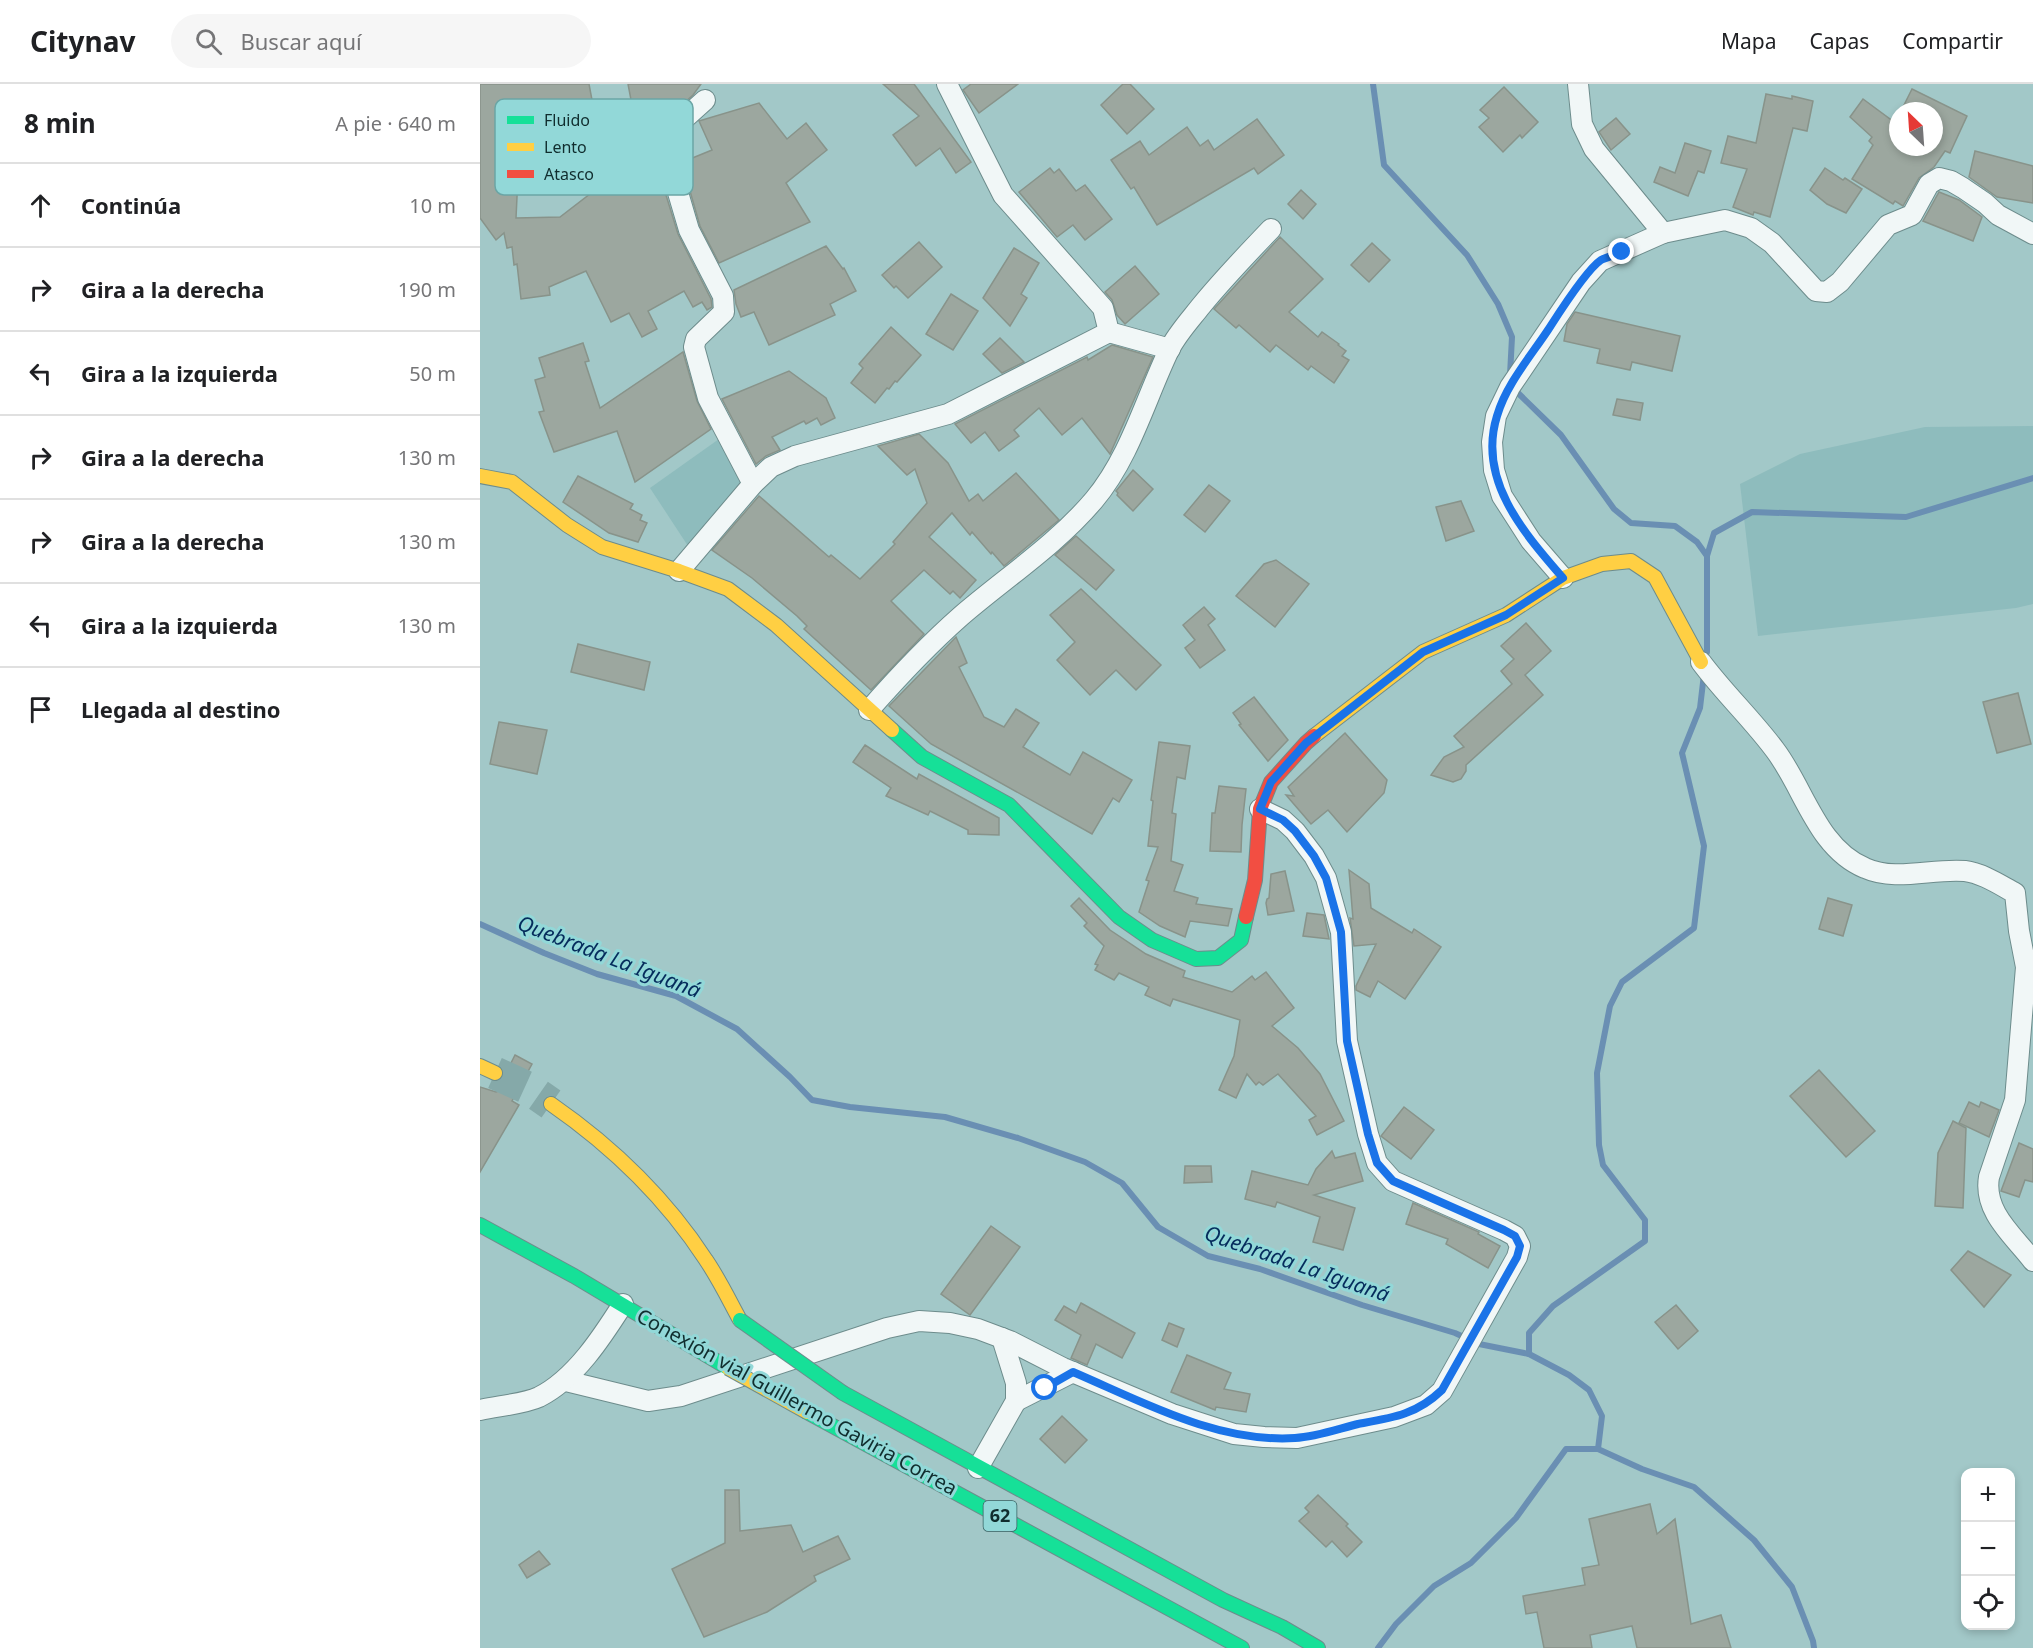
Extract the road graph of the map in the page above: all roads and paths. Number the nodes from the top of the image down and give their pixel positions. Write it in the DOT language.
graph roads {
  1 [pos="947,84"];
  2 [pos="1578,84"];
  3 [pos="705,100"];
  4 [pos="693,111"];
  5 [pos="679,195"];
  6 [pos="1271,229"];
  7 [pos="1663,233"];
  8 [pos="2033,234"];
  9 [pos="1109,332"];
  10 [pos="1170,349"];
  11 [pos="480,476"];
  12 [pos="753,484"];
  13 [pos="679,571"];
  14 [pos="1563,578"];
  15 [pos="1705,668"];
  16 [pos="869,710"];
  17 [pos="1260,809"];
  18 [pos="480,1066"];
  19 [pos="495,1073"];
  20 [pos="551,1104"];
  21 [pos="480,1225"];
  22 [pos="2033,1261"];
  23 [pos="624,1304"];
  24 [pos="1002,1338"];
  25 [pos="1073,1372"];
  26 [pos="566,1381"];
  27 [pos="1016,1401"];
  28 [pos="480,1410"];
  29 [pos="978,1468"];
  30 [pos="1242,1648"];
  31 [pos="1318,1648"];
  1 -- 9 [label="street"];
  2 -- 7 [label="street"];
  3 -- 4 [label="street"];
  5 -- 12 [label="street"];
  6 -- 10 [label="street"];
  7 -- 8 [label="street"];
  7 -- 14 [label="street"];
  9 -- 10 [label="street"];
  9 -- 12 [label="street"];
  10 -- 16 [label="street"];
  11 -- 13 [label="main road"];
  12 -- 13 [label="street"];
  13 -- 16 [label="main road"];
  14 -- 15 [label="main road"];
  14 -- 17 [label="main road"];
  15 -- 22 [label="street"];
  16 -- 17 [label="main road"];
  17 -- 25 [label="street"];
  18 -- 19 [label="main road"];
  20 -- 29 [label="main road, Conexión vial Guillermo Gaviria Correa / 62, bridge"];
  21 -- 23 [label="main road, Conexión vial Guillermo Gaviria Correa / 62"];
  23 -- 26 [label="street"];
  23 -- 30 [label="main road, Conexión vial Guillermo Gaviria Correa / 62, bridge"];
  24 -- 25 [label="street"];
  24 -- 26 [label="street"];
  24 -- 27 [label="street"];
  25 -- 27 [label="street"];
  26 -- 28 [label="street"];
  27 -- 29 [label="street"];
  29 -- 31 [label="main road, Conexión vial Guillermo Gaviria Correa / 62"];
}
